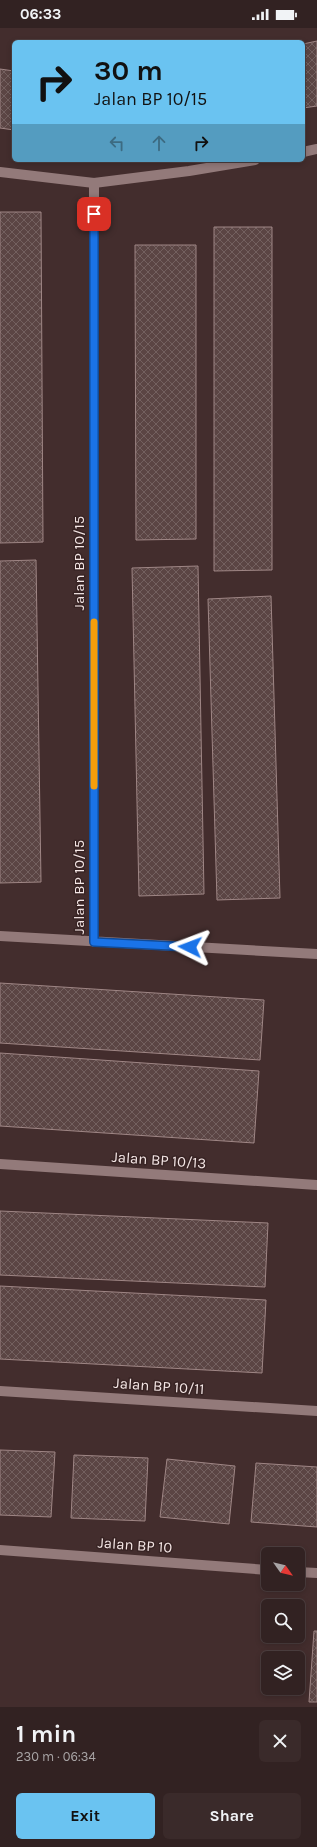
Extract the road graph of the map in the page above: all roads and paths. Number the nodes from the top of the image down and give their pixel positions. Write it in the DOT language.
graph roads {
  1 [pos="317,149"];
  2 [pos="305,152"];
  3 [pos="244,162"];
  4 [pos="0,172"];
  5 [pos="94,183"];
  6 [pos="0,936"];
  7 [pos="94,942"];
  8 [pos="317,954"];
  9 [pos="0,1164"];
  10 [pos="317,1185"];
  11 [pos="0,1391"];
  12 [pos="317,1411"];
  13 [pos="0,1550"];
  14 [pos="261,1569"];
  15 [pos="305,1572"];
  16 [pos="317,1573"];
  1 -- 2 [label="street"];
  3 -- 5 [label="street"];
  4 -- 5 [label="street"];
  5 -- 7 [label="street, Jalan BP 10/15"];
  6 -- 7 [label="street"];
  7 -- 8 [label="street"];
  9 -- 10 [label="street, Jalan BP 10/13"];
  11 -- 12 [label="street, Jalan BP 10/11"];
  13 -- 14 [label="street, Jalan BP 10"];
  15 -- 16 [label="street"];
}
